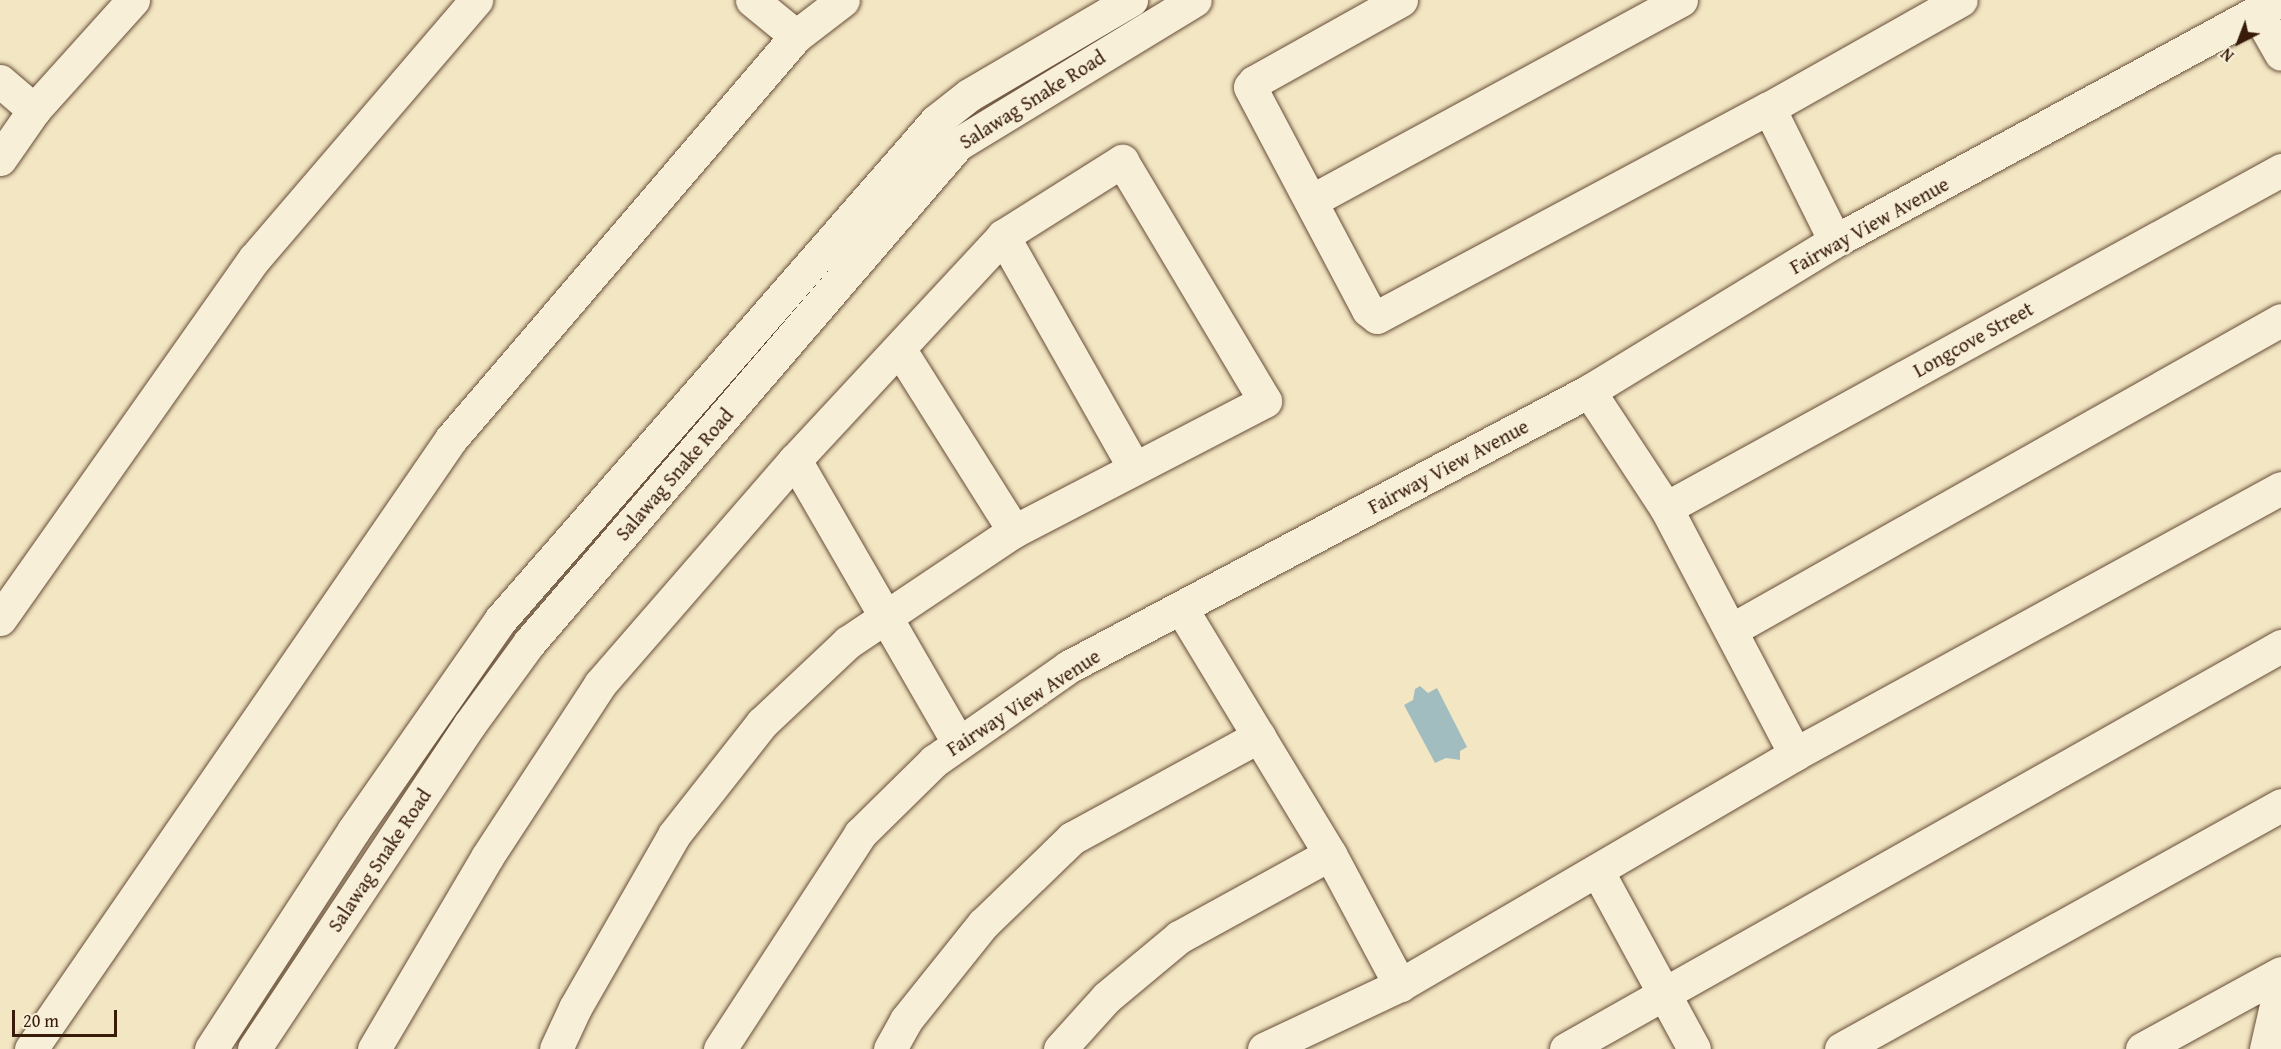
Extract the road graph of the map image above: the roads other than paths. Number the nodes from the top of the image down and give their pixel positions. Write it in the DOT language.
graph roads {
  1 [pos="133,0"];
  2 [pos="476,0"];
  3 [pos="753,0"];
  4 [pos="843,0"];
  5 [pos="1131,0"];
  6 [pos="1195,0"];
  7 [pos="1401,0"];
  8 [pos="1681,0"];
  9 [pos="1961,0"];
  10 [pos="2268,6"];
  11 [pos="796,36"];
  12 [pos="2281,54"];
  13 [pos="0,81"];
  14 [pos="1769,108"];
  15 [pos="34,110"];
  16 [pos="0,159"];
  17 [pos="2281,170"];
  18 [pos="1311,201"];
  19 [pos="1003,236"];
  20 [pos="1835,241"];
  21 [pos="2281,320"];
  22 [pos="900,350"];
  23 [pos="719,369"];
  24 [pos="745,391"];
  25 [pos="1589,391"];
  26 [pos="795,459"];
  27 [pos="1134,468"];
  28 [pos="2281,488"];
  29 [pos="1666,508"];
  30 [pos="1014,531"];
  31 [pos="1181,608"];
  32 [pos="886,617"];
  33 [pos="0,619"];
  34 [pos="1731,630"];
  35 [pos="2281,646"];
  36 [pos="1259,736"];
  37 [pos="958,742"];
  38 [pos="1795,754"];
  39 [pos="2281,805"];
  40 [pos="1330,854"];
  41 [pos="1598,872"];
  42 [pos="2281,973"];
  43 [pos="2281,983"];
  44 [pos="1400,985"];
  45 [pos="1664,995"];
  46 [pos="31,1049"];
  47 [pos="211,1049"];
  48 [pos="254,1049"];
  49 [pos="374,1049"];
  50 [pos="556,1049"];
  51 [pos="720,1049"];
  52 [pos="890,1049"];
  53 [pos="1060,1049"];
  54 [pos="1264,1049"];
  55 [pos="1566,1049"];
  56 [pos="1694,1049"];
  57 [pos="1841,1049"];
  58 [pos="2142,1049"];
  59 [pos="2266,1049"];
  1 -- 15 [label="street"];
  2 -- 33 [label="street"];
  3 -- 11 [label="street"];
  4 -- 11 [label="street"];
  5 -- 23 [label="street, Salawag Snake Road"];
  6 -- 24 [label="street, Salawag Snake Road"];
  7 -- 18 [label="street"];
  8 -- 18 [label="street"];
  9 -- 14 [label="street"];
  10 -- 12 [label="street"];
  10 -- 20 [label="street, Fairway View Avenue"];
  11 -- 46 [label="street"];
  13 -- 15 [label="street"];
  14 -- 18 [label="street"];
  14 -- 20 [label="street"];
  15 -- 16 [label="street"];
  17 -- 29 [label="street, Longcove Street"];
  19 -- 22 [label="street"];
  19 -- 27 [label="street"];
  19 -- 27 [label="street"];
  20 -- 25 [label="street, Fairway View Avenue"];
  21 -- 34 [label="street"];
  22 -- 26 [label="street"];
  22 -- 30 [label="street"];
  23 -- 24 [label="street"];
  23 -- 47 [label="street, Salawag Snake Road"];
  24 -- 48 [label="street, Salawag Snake Road"];
  25 -- 29 [label="street"];
  25 -- 31 [label="street, Fairway View Avenue"];
  26 -- 32 [label="street"];
  26 -- 49 [label="street"];
  27 -- 30 [label="street"];
  28 -- 38 [label="street"];
  29 -- 34 [label="street"];
  30 -- 32 [label="street"];
  31 -- 36 [label="street"];
  31 -- 37 [label="street, Fairway View Avenue"];
  32 -- 37 [label="street"];
  32 -- 50 [label="street"];
  34 -- 38 [label="street"];
  35 -- 45 [label="street"];
  36 -- 40 [label="street"];
  36 -- 52 [label="street"];
  37 -- 51 [label="street, Fairway View Avenue"];
  38 -- 41 [label="street"];
  39 -- 57 [label="street"];
  40 -- 44 [label="street"];
  40 -- 53 [label="street"];
  41 -- 44 [label="street"];
  41 -- 45 [label="street"];
  42 -- 58 [label="street"];
  43 -- 59 [label="street"];
  44 -- 54 [label="street"];
  45 -- 55 [label="street"];
  45 -- 56 [label="street"];
}
